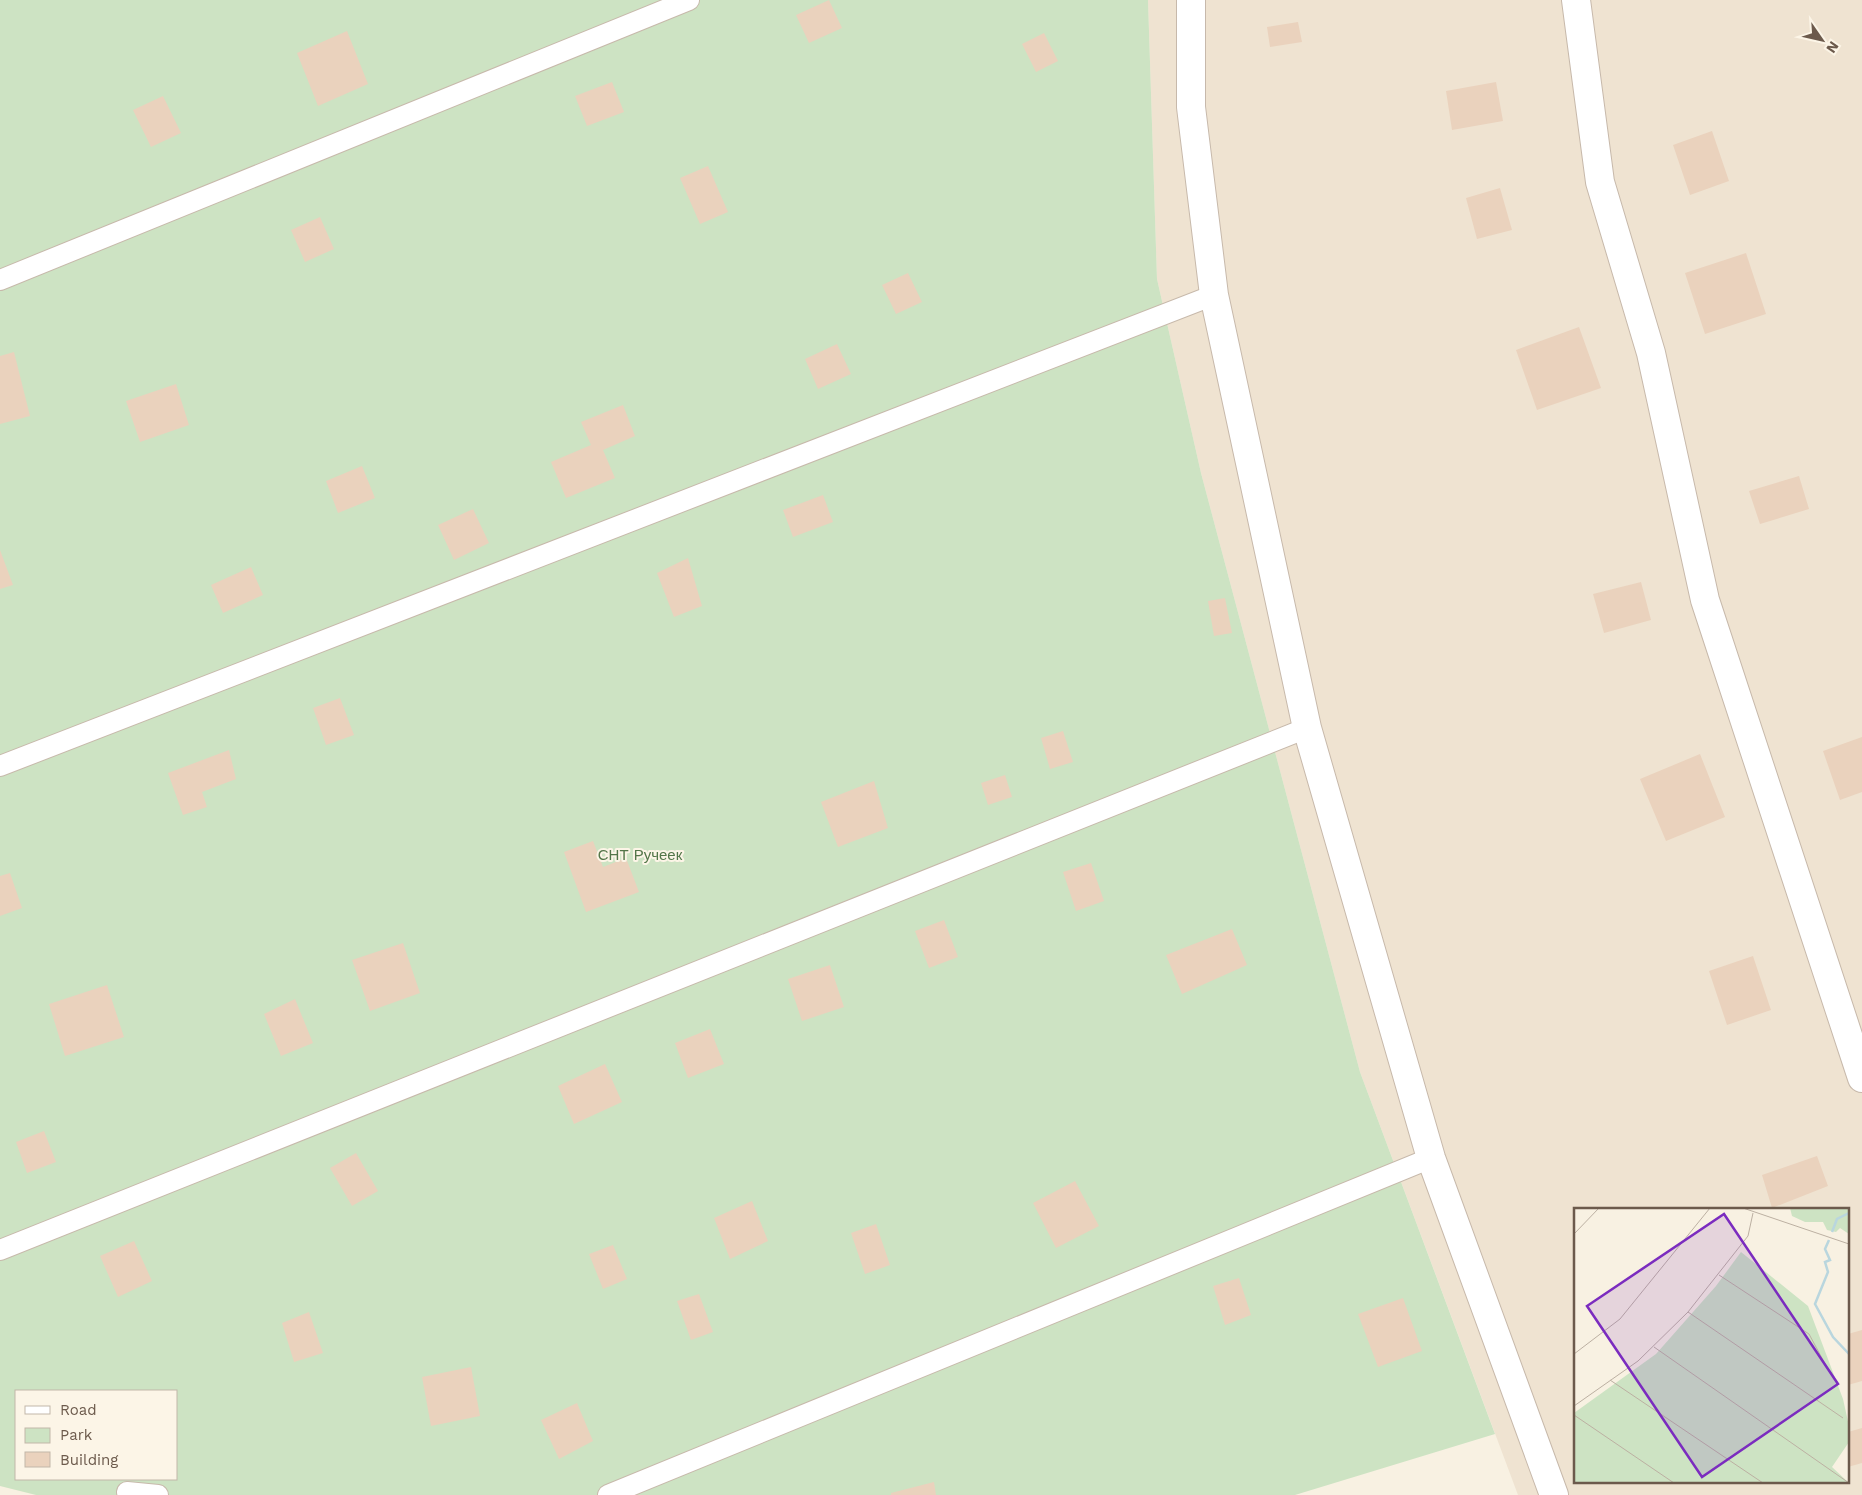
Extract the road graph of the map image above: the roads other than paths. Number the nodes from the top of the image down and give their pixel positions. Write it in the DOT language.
graph roads {
  1 [pos="689,0"];
  2 [pos="1191,0"];
  3 [pos="1576,0"];
  4 [pos="0,280"];
  5 [pos="1214,295"];
  6 [pos="1307,728"];
  7 [pos="0,766"];
  8 [pos="1862,1078"];
  9 [pos="1431,1158"];
  10 [pos="0,1250"];
  11 [pos="127,1492"];
  12 [pos="158,1495"];
  13 [pos="608,1495"];
  14 [pos="1554,1495"];
  1 -- 4 [label="lane"];
  2 -- 5 [label="street"];
  3 -- 8 [label="street"];
  5 -- 6 [label="street"];
  5 -- 7 [label="lane"];
  6 -- 9 [label="street"];
  6 -- 10 [label="lane"];
  9 -- 13 [label="lane"];
  9 -- 14 [label="street"];
  11 -- 12 [label="lane"];
}
